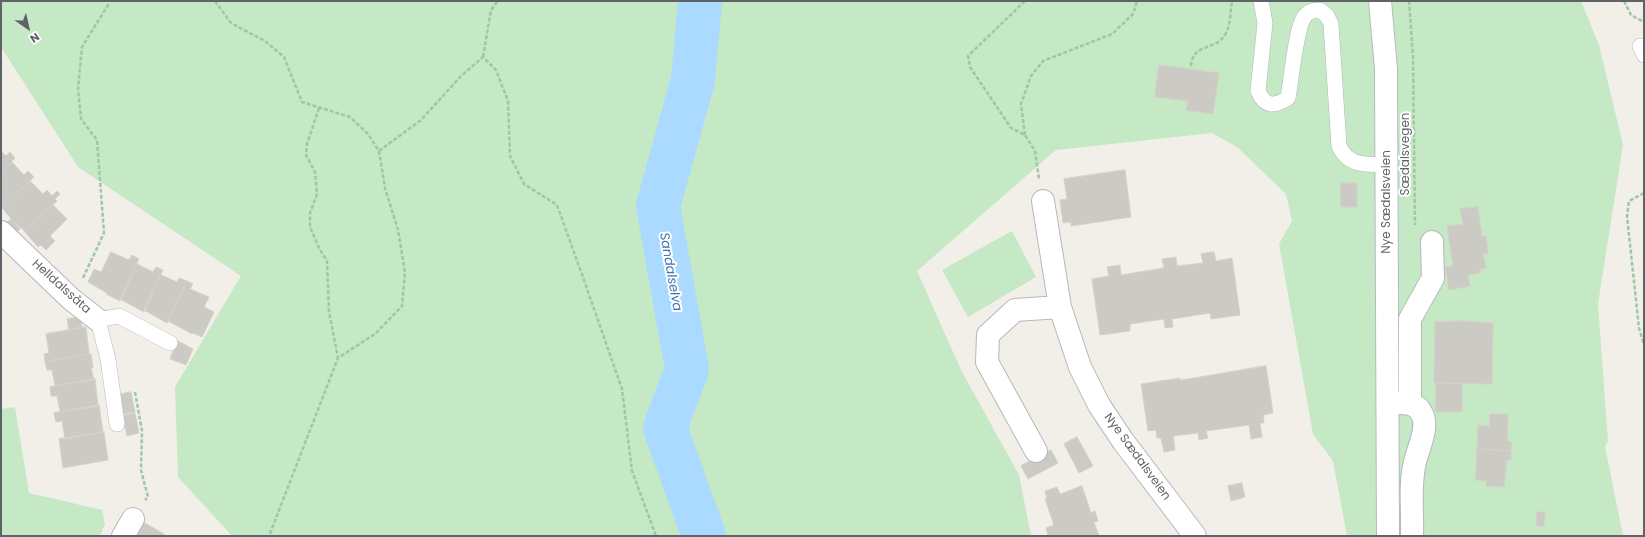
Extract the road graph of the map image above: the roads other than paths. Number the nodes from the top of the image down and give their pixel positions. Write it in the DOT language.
graph roads {
  1 [pos="1261,1"];
  2 [pos="1380,1"];
  3 [pos="1387,165"];
  4 [pos="1043,201"];
  5 [pos="1,232"];
  6 [pos="1423,235"];
  7 [pos="1060,307"];
  8 [pos="98,320"];
  9 [pos="170,343"];
  10 [pos="1388,402"];
  11 [pos="1410,403"];
  12 [pos="117,424"];
  13 [pos="1036,451"];
  14 [pos="1194,536"];
  15 [pos="1388,536"];
  16 [pos="1412,536"];
  1 -- 3 [label="lane"];
  2 -- 3 [label="street, Nye Sædalsveien"];
  3 -- 10 [label="street, Nye Sædalsveien"];
  4 -- 7 [label="street, Nye Sædalsveien"];
  5 -- 8 [label="street, Helldalssåta"];
  6 -- 11 [label="street"];
  7 -- 13 [label="street"];
  7 -- 14 [label="street, Nye Sædalsveien"];
  8 -- 9 [label="lane, Helldalssåta"];
  8 -- 12 [label="lane"];
  10 -- 11 [label="street"];
  10 -- 15 [label="street, Nye Sædalsveien"];
  11 -- 16 [label="street"];
}
